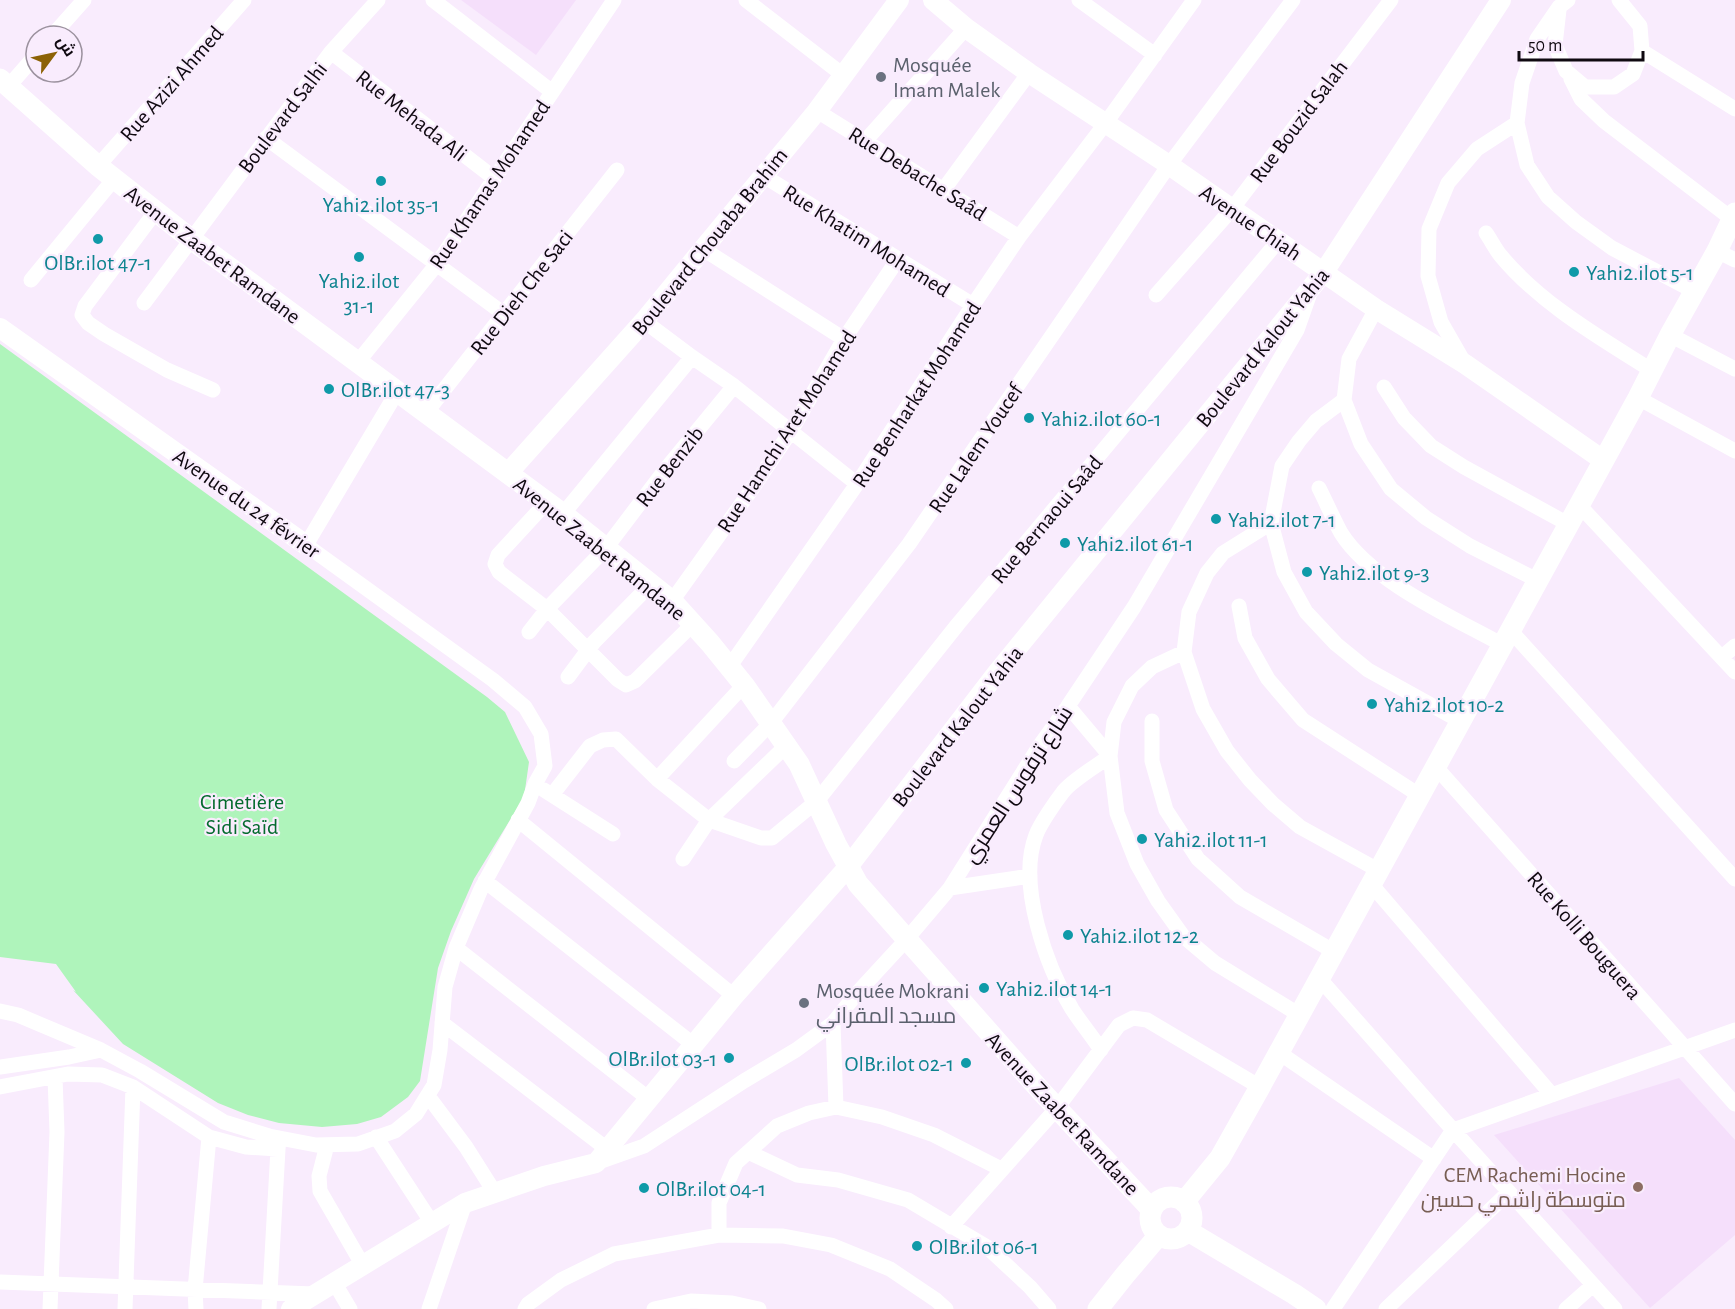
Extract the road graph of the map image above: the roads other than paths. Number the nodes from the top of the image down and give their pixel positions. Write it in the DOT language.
graph roads {
  1 [pos="84,0"];
  2 [pos="244,0"];
  3 [pos="378,0"];
  4 [pos="433,0"];
  5 [pos="614,0"];
  6 [pos="746,0"];
  7 [pos="899,0"];
  8 [pos="933,0"];
  9 [pos="1078,0"];
  10 [pos="1194,0"];
  11 [pos="1293,0"];
  12 [pos="1391,0"];
  13 [pos="1500,0"];
  14 [pos="1618,0"];
  15 [pos="1564,4"];
  16 [pos="63,24"];
  17 [pos="966,28"];
  18 [pos="1642,51"];
  19 [pos="331,52"];
  20 [pos="1155,55"];
  21 [pos="24,66"];
  22 [pos="1566,71"];
  23 [pos="1029,73"];
  24 [pos="843,75"];
  25 [pos="4,83"];
  26 [pos="551,91"];
  27 [pos="1735,109"];
  28 [pos="816,111"];
  29 [pos="1517,123"];
  30 [pos="1105,124"];
  31 [pos="267,138"];
  32 [pos="866,140"];
  33 [pos="1168,165"];
  34 [pos="98,166"];
  35 [pos="617,170"];
  36 [pos="762,175"];
  37 [pos="494,178"];
  38 [pos="114,179"];
  39 [pos="944,189"];
  40 [pos="1232,209"];
  41 [pos="156,211"];
  42 [pos="1734,216"];
  43 [pos="1486,233"];
  44 [pos="1019,237"];
  45 [pos="191,239"];
  46 [pos="1279,240"];
  47 [pos="703,249"];
  48 [pos="1726,256"];
  49 [pos="898,259"];
  50 [pos="437,264"];
  51 [pos="1318,279"];
  52 [pos="30,280"];
  53 [pos="1694,291"];
  54 [pos="1156,295"];
  55 [pos="144,303"];
  56 [pos="973,305"];
  57 [pos="1376,309"];
  58 [pos="504,314"];
  59 [pos="644,321"];
  60 [pos="0,328"];
  61 [pos="1670,335"];
  62 [pos="844,339"];
  63 [pos="692,357"];
  64 [pos="357,363"];
  65 [pos="1465,364"];
  66 [pos="1735,369"];
  67 [pos="1651,370"];
  68 [pos="734,386"];
  69 [pos="1384,387"];
  70 [pos="213,390"];
  71 [pos="397,392"];
  72 [pos="1638,398"];
  73 [pos="1344,400"];
  74 [pos="425,414"];
  75 [pos="791,431"];
  76 [pos="1735,451"];
  77 [pos="1603,460"];
  78 [pos="508,473"];
  79 [pos="857,484"];
  80 [pos="1319,488"];
  81 [pos="555,508"];
  82 [pos="1573,515"];
  83 [pos="1271,523"];
  84 [pos="306,545"];
  85 [pos="606,548"];
  86 [pos="1537,580"];
  87 [pos="651,584"];
  88 [pos="672,601"];
  89 [pos="1239,606"];
  90 [pos="547,609"];
  91 [pos="693,624"];
  92 [pos="529,632"];
  93 [pos="1506,637"];
  94 [pos="1735,646"];
  95 [pos="588,651"];
  96 [pos="1184,652"];
  97 [pos="1722,657"];
  98 [pos="730,666"];
  99 [pos="1735,672"];
  100 [pos="568,677"];
  101 [pos="744,685"];
  102 [pos="1068,706"];
  103 [pos="1152,721"];
  104 [pos="1460,721"];
  105 [pos="771,723"];
  106 [pos="786,747"];
  107 [pos="1110,756"];
  108 [pos="734,761"];
  109 [pos="1435,766"];
  110 [pos="657,779"];
  111 [pos="535,784"];
  112 [pos="552,795"];
  113 [pos="1419,795"];
  114 [pos="817,801"];
  115 [pos="518,820"];
  116 [pos="709,820"];
  117 [pos="613,834"];
  118 [pos="684,859"];
  119 [pos="848,867"];
  120 [pos="1030,876"];
  121 [pos="1374,877"];
  122 [pos="1735,879"];
  123 [pos="485,881"];
  124 [pos="950,888"];
  125 [pos="906,940"];
  126 [pos="456,948"];
  127 [pos="1333,951"];
  128 [pos="1319,978"];
  129 [pos="734,996"];
  130 [pos="0,1011"];
  131 [pos="1298,1014"];
  132 [pos="442,1023"];
  133 [pos="833,1023"];
  134 [pos="1735,1030"];
  135 [pos="694,1045"];
  136 [pos="1684,1048"];
  137 [pos="101,1050"];
  138 [pos="1101,1050"];
  139 [pos="1278,1052"];
  140 [pos="0,1067"];
  141 [pos="56,1077"];
  142 [pos="0,1087"];
  143 [pos="133,1087"];
  144 [pos="1260,1088"];
  145 [pos="1552,1095"];
  146 [pos="428,1096"];
  147 [pos="649,1099"];
  148 [pos="1735,1104"];
  149 [pos="836,1107"];
  150 [pos="1057,1108"];
  151 [pos="1453,1130"];
  152 [pos="209,1137"];
  153 [pos="376,1137"];
  154 [pos="279,1144"];
  155 [pos="327,1144"];
  156 [pos="748,1152"];
  157 [pos="601,1156"];
  158 [pos="1434,1159"];
  159 [pos="1001,1169"];
  160 [pos="1509,1192"];
  161 [pos="495,1193"];
  162 [pos="1185,1202"];
  163 [pos="465,1203"];
  164 [pos="1152,1210"];
  165 [pos="432,1223"];
  166 [pos="951,1227"];
  167 [pos="1188,1231"];
  168 [pos="719,1234"];
  169 [pos="1159,1235"];
  170 [pos="362,1264"];
  171 [pos="0,1282"];
  172 [pos="333,1282"];
  173 [pos="51,1284"];
  174 [pos="1593,1285"];
  175 [pos="127,1287"];
  176 [pos="195,1290"];
  177 [pos="269,1293"];
  178 [pos="314,1294"];
  179 [pos="50,1309"];
  180 [pos="125,1309"];
  181 [pos="196,1309"];
  182 [pos="269,1309"];
  183 [pos="291,1309"];
  184 [pos="350,1309"];
  185 [pos="429,1309"];
  186 [pos="525,1309"];
  187 [pos="654,1309"];
  188 [pos="759,1309"];
  189 [pos="946,1309"];
  190 [pos="1049,1309"];
  191 [pos="1098,1309"];
  192 [pos="1316,1309"];
  193 [pos="1333,1309"];
  194 [pos="1386,1309"];
  195 [pos="1566,1309"];
  196 [pos="1615,1309"];
  1 -- 16 [label="street"];
  2 -- 34 [label="street, Rue Azizi Ahmed"];
  3 -- 19 [label="street, Boulevard Salhi"];
  4 -- 26 [label="street"];
  5 -- 26 [label="street, Rue Khamas Mohamed"];
  6 -- 24 [label="street"];
  7 -- 24 [label="street, Boulevard Chouaba Brahim"];
  8 -- 17 [label="street, Avenue Chiah"];
  9 -- 20 [label="street"];
  10 -- 20 [label="street, Rue Benharkat Mohamed"];
  11 -- 33 [label="street, Rue Lalem Youcef"];
  12 -- 40 [label="street, Rue Bouzid Salah"];
  13 -- 51 [label="street, Boulevard Kalout Yahia"];
  14 -- 18 [label="street"];
  15 -- 22 [label="street"];
  15 -- 29 [label="street"];
  17 -- 23 [label="street, Avenue Chiah"];
  17 -- 32 [label="street"];
  18 -- 22 [label="street"];
  18 -- 27 [label="street"];
  19 -- 31 [label="street, Boulevard Salhi"];
  19 -- 37 [label="street, Rue Mehada Ali"];
  20 -- 30 [label="street, Rue Benharkat Mohamed"];
  21 -- 25 [label="street"];
  22 -- 42 [label="street"];
  23 -- 30 [label="street, Avenue Chiah"];
  23 -- 39 [label="street"];
  24 -- 28 [label="street, Boulevard Chouaba Brahim"];
  25 -- 34 [label="main road, Avenue Zaabet Ramdane"];
  26 -- 37 [label="street, Rue Khamas Mohamed"];
  28 -- 32 [label="street, Rue Debache Saâd"];
  28 -- 36 [label="street, Boulevard Chouaba Brahim"];
  29 -- 53 [label="street"];
  29 -- 65 [label="street"];
  30 -- 33 [label="street, Avenue Chiah"];
  30 -- 44 [label="street, Rue Benharkat Mohamed"];
  31 -- 45 [label="street, Boulevard Salhi"];
  31 -- 50 [label="street"];
  32 -- 39 [label="street, Rue Debache Saâd"];
  33 -- 40 [label="street, Avenue Chiah"];
  33 -- 105 [label="street, Rue Lalem Youcef"];
  34 -- 38 [label="main road, Avenue Zaabet Ramdane"];
  35 -- 58 [label="street, Rue Dieh Che Saci"];
  36 -- 47 [label="street, Boulevard Chouaba Brahim"];
  36 -- 49 [label="street, Rue Khatim Mohamed"];
  37 -- 50 [label="street, Rue Khamas Mohamed"];
  38 -- 41 [label="main road, Avenue Zaabet Ramdane"];
  38 -- 52 [label="street"];
  39 -- 44 [label="street, Rue Debache Saâd"];
  40 -- 46 [label="street, Avenue Chiah"];
  40 -- 54 [label="street, Rue Bouzid Salah"];
  41 -- 45 [label="main road, Avenue Zaabet Ramdane"];
  41 -- 70 [label="street"];
  42 -- 48 [label="main road"];
  43 -- 67 [label="street"];
  44 -- 56 [label="street, Rue Benharkat Mohamed"];
  45 -- 55 [label="street, Boulevard Salhi"];
  45 -- 64 [label="main road, Avenue Zaabet Ramdane"];
  46 -- 51 [label="street, Avenue Chiah"];
  46 -- 114 [label="street, Rue Bernaoui Saâd"];
  47 -- 59 [label="street, Boulevard Chouaba Brahim"];
  47 -- 62 [label="street"];
  48 -- 53 [label="main road"];
  49 -- 56 [label="street, Rue Khatim Mohamed"];
  49 -- 62 [label="street, Rue Hamchi Aret Mohamed"];
  50 -- 58 [label="street"];
  50 -- 64 [label="street, Rue Khamas Mohamed"];
  51 -- 57 [label="street, Avenue Chiah"];
  51 -- 102 [label="street, شارع ترفوس العمري"];
  51 -- 119 [label="street, Boulevard Kalout Yahia"];
  53 -- 61 [label="main road"];
  56 -- 79 [label="street, Rue Benharkat Mohamed"];
  57 -- 65 [label="street, Avenue Chiah"];
  57 -- 73 [label="street"];
  58 -- 74 [label="street, Rue Dieh Che Saci"];
  59 -- 63 [label="street"];
  59 -- 78 [label="street, Boulevard Chouaba Brahim"];
  60 -- 84 [label="street, Avenue du 24 février"];
  61 -- 66 [label="street"];
  61 -- 67 [label="main road"];
  62 -- 75 [label="street, Rue Hamchi Aret Mohamed"];
  63 -- 68 [label="street"];
  63 -- 81 [label="street"];
  64 -- 71 [label="main road, Avenue Zaabet Ramdane"];
  65 -- 77 [label="street, Avenue Chiah"];
  67 -- 72 [label="main road"];
  68 -- 75 [label="street"];
  68 -- 85 [label="street, Rue Benzib"];
  69 -- 82 [label="street"];
  71 -- 74 [label="main road, Avenue Zaabet Ramdane"];
  71 -- 84 [label="street"];
  72 -- 76 [label="street"];
  72 -- 77 [label="main road"];
  73 -- 83 [label="street"];
  73 -- 86 [label="street"];
  74 -- 78 [label="main road, Avenue Zaabet Ramdane"];
  75 -- 79 [label="street"];
  75 -- 88 [label="street, Rue Hamchi Aret Mohamed"];
  77 -- 82 [label="main road"];
  78 -- 81 [label="main road, Avenue Zaabet Ramdane"];
  79 -- 98 [label="street, Rue Benharkat Mohamed"];
  80 -- 93 [label="street"];
  81 -- 85 [label="main road, Avenue Zaabet Ramdane"];
  81 -- 90 [label="street"];
  82 -- 86 [label="main road"];
  82 -- 97 [label="street"];
  83 -- 96 [label="street"];
  83 -- 104 [label="street"];
  84 -- 111 [label="street, Avenue du 24 février"];
  85 -- 87 [label="main road, Avenue Zaabet Ramdane"];
  85 -- 90 [label="street, Rue Benzib"];
  86 -- 93 [label="main road"];
  87 -- 88 [label="main road, Avenue Zaabet Ramdane"];
  87 -- 95 [label="street"];
  88 -- 91 [label="main road, Avenue Zaabet Ramdane"];
  89 -- 113 [label="street"];
  90 -- 92 [label="street, Rue Benzib"];
  90 -- 95 [label="street"];
  91 -- 95 [label="street"];
  91 -- 98 [label="main road, Avenue Zaabet Ramdane"];
  93 -- 104 [label="main road"];
  93 -- 122 [label="street"];
  94 -- 97 [label="street"];
  95 -- 100 [label="street"];
  96 -- 107 [label="street"];
  96 -- 121 [label="street"];
  97 -- 99 [label="street"];
  98 -- 101 [label="main road, Avenue Zaabet Ramdane"];
  101 -- 105 [label="main road, Avenue Zaabet Ramdane"];
  101 -- 110 [label="street"];
  102 -- 107 [label="street"];
  102 -- 124 [label="street, شارع ترفوس العمري"];
  103 -- 127 [label="street"];
  104 -- 109 [label="main road"];
  105 -- 106 [label="main road, Avenue Zaabet Ramdane"];
  105 -- 108 [label="street, Rue Lalem Youcef"];
  106 -- 114 [label="main road, Avenue Zaabet Ramdane"];
  106 -- 116 [label="street"];
  107 -- 120 [label="street"];
  107 -- 131 [label="street"];
  109 -- 113 [label="main road"];
  109 -- 136 [label="street, Rue Kolli Bouguera"];
  110 -- 112 [label="street"];
  110 -- 116 [label="street"];
  111 -- 112 [label="street"];
  111 -- 115 [label="street, Avenue du 24 février"];
  112 -- 117 [label="street"];
  113 -- 121 [label="main road"];
  114 -- 116 [label="street, Rue Bernaoui Saâd"];
  114 -- 119 [label="main road, Avenue Zaabet Ramdane"];
  115 -- 123 [label="street, Avenue du 24 février"];
  115 -- 129 [label="street"];
  116 -- 118 [label="street"];
  119 -- 125 [label="main road, Avenue Zaabet Ramdane"];
  119 -- 129 [label="street, Boulevard Kalout Yahia"];
  120 -- 124 [label="street"];
  120 -- 138 [label="street"];
  121 -- 127 [label="main road"];
  121 -- 145 [label="street"];
  123 -- 126 [label="street, Avenue du 24 février"];
  123 -- 135 [label="street"];
  124 -- 125 [label="street, شارع ترفوس العمري"];
  125 -- 133 [label="street, شارع ترفوس العمري"];
  125 -- 150 [label="main road, Avenue Zaabet Ramdane"];
  126 -- 132 [label="street, Avenue du 24 février"];
  126 -- 147 [label="street"];
  127 -- 128 [label="main road"];
  128 -- 131 [label="main road"];
  128 -- 151 [label="street"];
  129 -- 135 [label="street, Boulevard Kalout Yahia"];
  130 -- 137 [label="street"];
  131 -- 139 [label="main road"];
  132 -- 146 [label="street, Avenue du 24 février"];
  132 -- 157 [label="street"];
  133 -- 149 [label="street"];
  133 -- 157 [label="street, شارع ترفوس العمري"];
  134 -- 136 [label="street"];
  135 -- 147 [label="street, Boulevard Kalout Yahia"];
  136 -- 145 [label="street"];
  136 -- 148 [label="street, Rue Kolli Bouguera"];
  137 -- 140 [label="street"];
  137 -- 154 [label="street"];
  138 -- 144 [label="street"];
  138 -- 150 [label="street"];
  139 -- 144 [label="main road"];
  139 -- 158 [label="street"];
  141 -- 142 [label="street"];
  141 -- 143 [label="street"];
  141 -- 173 [label="street"];
  143 -- 152 [label="street"];
  143 -- 175 [label="street"];
  144 -- 162 [label="main road"];
  145 -- 151 [label="street"];
  146 -- 153 [label="street"];
  146 -- 161 [label="street"];
  147 -- 157 [label="street, Boulevard Kalout Yahia"];
  149 -- 156 [label="street"];
  149 -- 159 [label="street"];
  150 -- 159 [label="street"];
  150 -- 164 [label="main road, Avenue Zaabet Ramdane"];
  151 -- 158 [label="street"];
  151 -- 160 [label="street"];
  152 -- 154 [label="street"];
  152 -- 176 [label="street"];
  153 -- 155 [label="street"];
  153 -- 165 [label="street"];
  154 -- 155 [label="street"];
  154 -- 177 [label="street"];
  155 -- 170 [label="street"];
  156 -- 166 [label="street"];
  156 -- 168 [label="street"];
  157 -- 161 [label="street"];
  158 -- 193 [label="street"];
  159 -- 166 [label="street"];
  160 -- 174 [label="street"];
  160 -- 194 [label="street"];
  161 -- 163 [label="street"];
  162 -- 164 [label="main road"];
  162 -- 167 [label="main road"];
  163 -- 165 [label="street"];
  163 -- 185 [label="street"];
  164 -- 169 [label="main road"];
  165 -- 170 [label="street"];
  166 -- 190 [label="street"];
  167 -- 169 [label="main road"];
  167 -- 192 [label="main road"];
  168 -- 186 [label="street"];
  168 -- 189 [label="street"];
  169 -- 191 [label="main road"];
  170 -- 172 [label="street"];
  171 -- 173 [label="street"];
  172 -- 178 [label="street"];
  172 -- 184 [label="street"];
  173 -- 175 [label="street"];
  173 -- 179 [label="street"];
  174 -- 195 [label="street"];
  174 -- 196 [label="street"];
  175 -- 176 [label="street"];
  175 -- 180 [label="street"];
  176 -- 177 [label="street"];
  176 -- 181 [label="street"];
  177 -- 178 [label="street"];
  177 -- 182 [label="street"];
  178 -- 183 [label="street"];
  187 -- 188 [label="street"];
}
